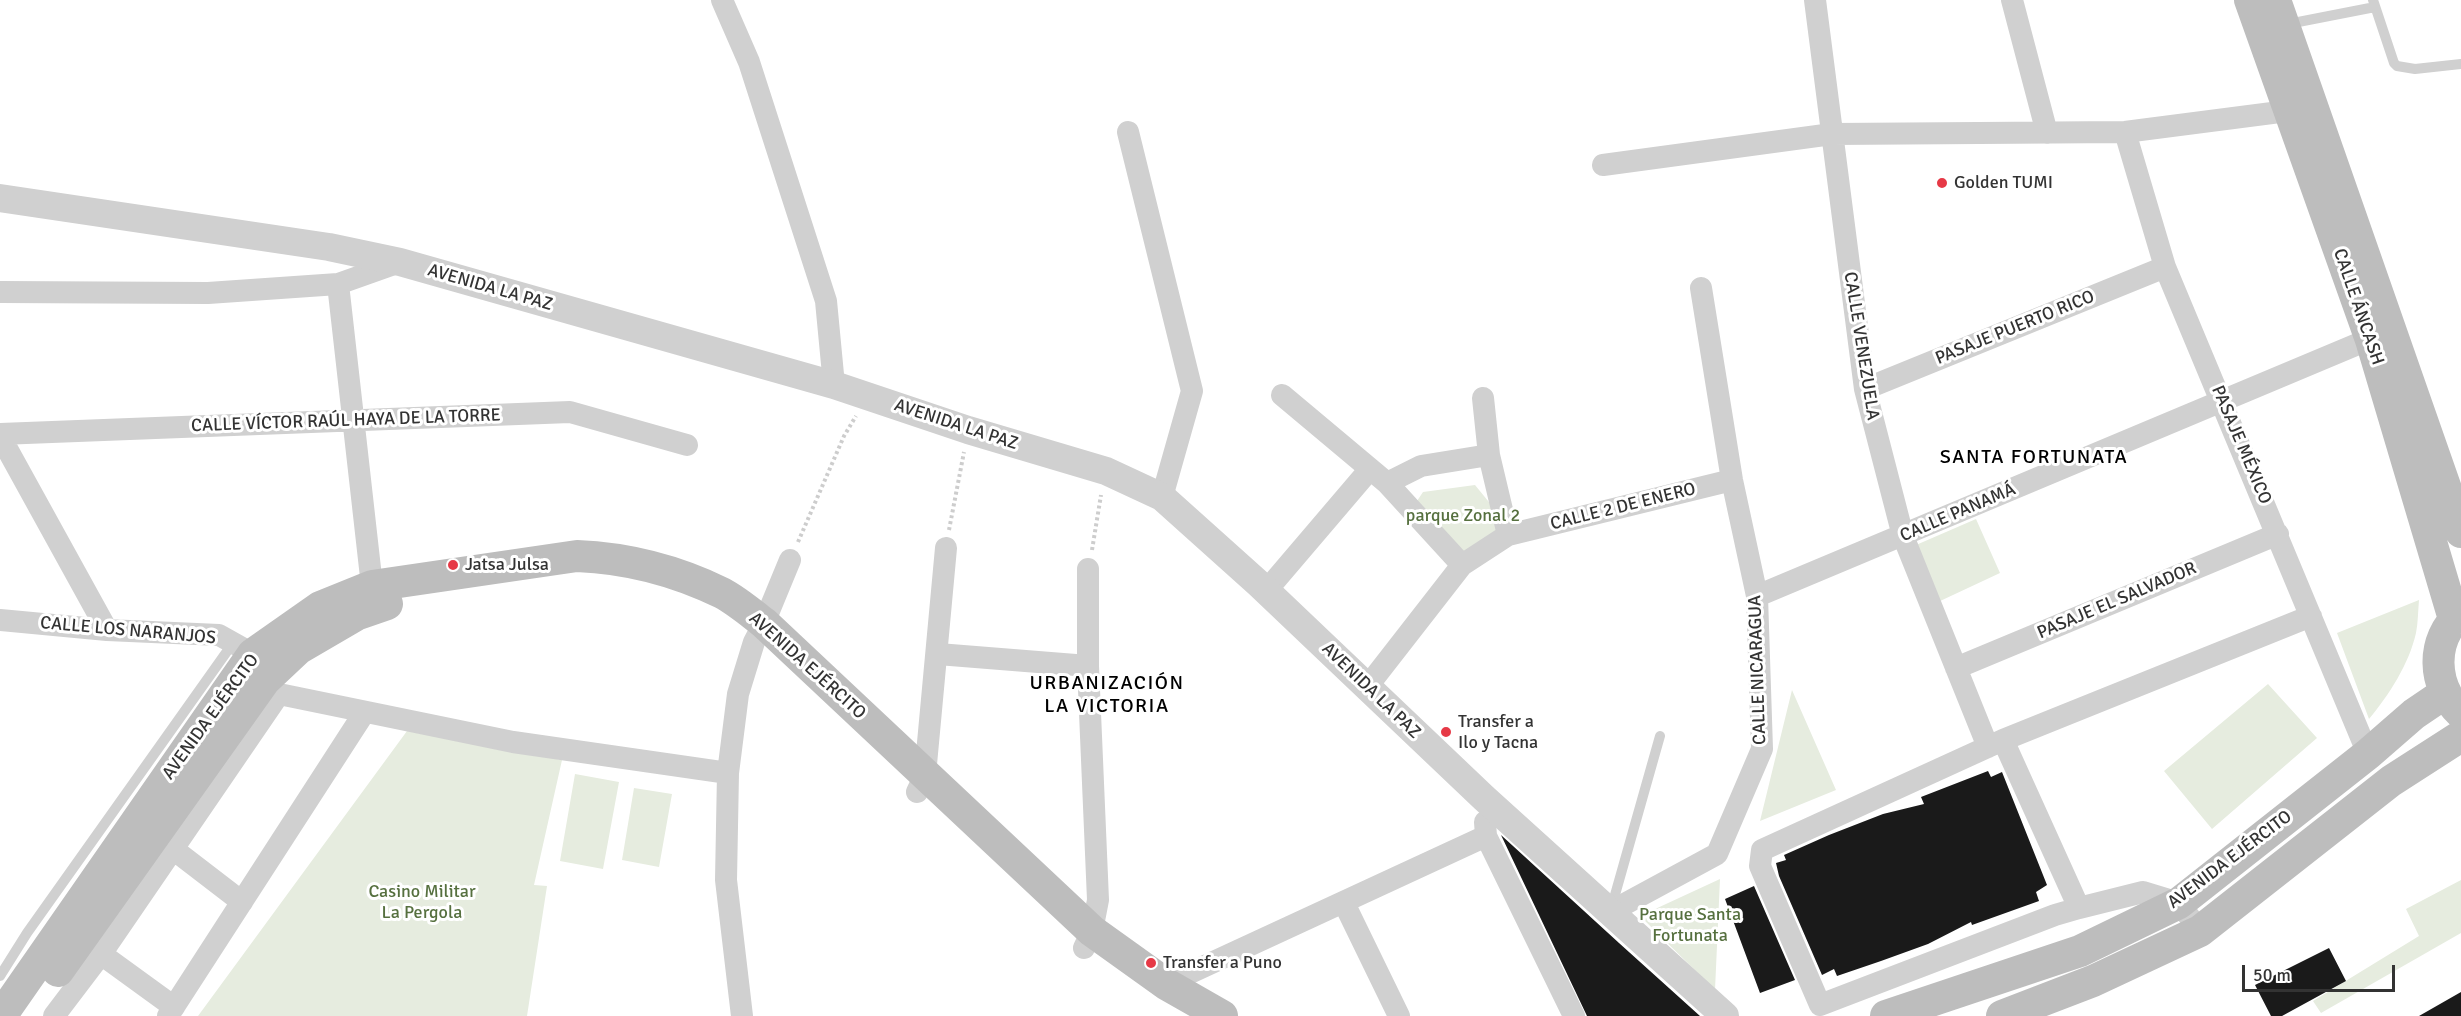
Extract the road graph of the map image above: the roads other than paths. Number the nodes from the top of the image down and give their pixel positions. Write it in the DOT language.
graph roads {
  1 [pos="722,0"];
  2 [pos="1815,0"];
  3 [pos="2012,0"];
  4 [pos="2250,0"];
  5 [pos="2374,3"];
  6 [pos="2280,12"];
  7 [pos="2461,64"];
  8 [pos="2300,109"];
  9 [pos="1128,132"];
  10 [pos="2126,132"];
  11 [pos="2047,133"];
  12 [pos="1832,134"];
  13 [pos="1603,165"];
  14 [pos="0,198"];
  15 [pos="400,262"];
  16 [pos="2165,267"];
  17 [pos="338,284"];
  18 [pos="1701,288"];
  19 [pos="0,292"];
  20 [pos="2381,334"];
  21 [pos="834,385"];
  22 [pos="1864,389"];
  23 [pos="1282,395"];
  24 [pos="1483,398"];
  25 [pos="2222,401"];
  26 [pos="355,422"];
  27 [pos="0,435"];
  28 [pos="687,445"];
  29 [pos="1489,455"];
  30 [pos="1378,476"];
  31 [pos="1732,480"];
  32 [pos="1162,497"];
  33 [pos="2461,532"];
  34 [pos="2278,534"];
  35 [pos="1508,535"];
  36 [pos="1903,536"];
  37 [pos="946,548"];
  38 [pos="790,560"];
  39 [pos="1462,565"];
  40 [pos="578,566"];
  41 [pos="1088,569"];
  42 [pos="372,586"];
  43 [pos="1266,591"];
  44 [pos="1757,596"];
  45 [pos="2311,616"];
  46 [pos="2458,616"];
  47 [pos="0,620"];
  48 [pos="107,630"];
  49 [pos="759,633"];
  50 [pos="938,654"];
  51 [pos="1088,666"];
  52 [pos="258,668"];
  53 [pos="1956,668"];
  54 [pos="1367,687"];
  55 [pos="2453,703"];
  56 [pos="364,713"];
  57 [pos="1660,736"];
  58 [pos="2461,736"];
  59 [pos="1995,743"];
  60 [pos="2368,753"];
  61 [pos="728,773"];
  62 [pos="921,784"];
  63 [pos="1484,798"];
  64 [pos="1486,836"];
  65 [pos="173,849"];
  66 [pos="242,902"];
  67 [pos="1344,903"];
  68 [pos="2180,903"];
  69 [pos="2079,908"];
  70 [pos="1610,912"];
  71 [pos="2200,931"];
  72 [pos="1088,939"];
  73 [pos="101,954"];
  74 [pos="0,976"];
  75 [pos="1166,984"];
  76 [pos="171,1012"];
  77 [pos="61,1014"];
  78 [pos="1,1016"];
  79 [pos="27,1016"];
  80 [pos="742,1016"];
  81 [pos="1178,1016"];
  82 [pos="1222,1016"];
  83 [pos="1400,1016"];
  84 [pos="1574,1016"];
  85 [pos="1725,1016"];
  86 [pos="1886,1016"];
  87 [pos="2002,1016"];
  1 -- 21 [label="street"];
  2 -- 12 [label="street, CALLE VENEZUELA"];
  3 -- 11 [label="street"];
  4 -- 8 [label="main road, CALLE ÁNCASH"];
  5 -- 6 [label="lane"];
  5 -- 7 [label="lane"];
  6 -- 8 [label="main road, CALLE ÁNCASH"];
  8 -- 10 [label="street"];
  8 -- 20 [label="main road, CALLE ÁNCASH"];
  9 -- 32 [label="street"];
  10 -- 11 [label="street"];
  10 -- 16 [label="street, PASAJE MÉXICO"];
  11 -- 12 [label="street"];
  12 -- 13 [label="street"];
  12 -- 22 [label="street, CALLE VENEZUELA"];
  14 -- 15 [label="street, AVENIDA LA PAZ"];
  15 -- 17 [label="street"];
  15 -- 21 [label="street, AVENIDA LA PAZ"];
  16 -- 22 [label="street, PASAJE PUERTO RICO"];
  16 -- 25 [label="street, PASAJE MÉXICO"];
  17 -- 19 [label="street"];
  17 -- 26 [label="street"];
  18 -- 31 [label="street, CALLE NICARAGUA"];
  20 -- 25 [label="street, CALLE PANAMÁ"];
  20 -- 33 [label="main road, CALLE ÁNCASH"];
  20 -- 46 [label="main road, CALLE ÁNCASH"];
  21 -- 32 [label="street, AVENIDA LA PAZ"];
  22 -- 36 [label="street, CALLE VENEZUELA"];
  23 -- 30 [label="street"];
  24 -- 29 [label="street"];
  25 -- 34 [label="street, PASAJE MÉXICO"];
  25 -- 36 [label="street, CALLE PANAMÁ"];
  26 -- 27 [label="street, CALLE VÍCTOR RAÚL HAYA DE LA TORRE"];
  26 -- 28 [label="street, CALLE VÍCTOR RAÚL HAYA DE LA TORRE"];
  26 -- 42 [label="street"];
  27 -- 48 [label="street"];
  29 -- 30 [label="street"];
  29 -- 35 [label="street"];
  30 -- 39 [label="street"];
  30 -- 43 [label="street"];
  31 -- 35 [label="street, CALLE 2 DE ENERO"];
  31 -- 44 [label="street, CALLE NICARAGUA"];
  32 -- 43 [label="street, AVENIDA LA PAZ"];
  34 -- 45 [label="street, PASAJE MÉXICO"];
  34 -- 53 [label="street, PASAJE EL SALVADOR"];
  35 -- 39 [label="street, CALLE 2 DE ENERO"];
  36 -- 44 [label="street, CALLE PANAMÁ"];
  36 -- 53 [label="street, CALLE VENEZUELA"];
  37 -- 50 [label="street"];
  38 -- 49 [label="street"];
  39 -- 54 [label="street, CALLE 2 DE ENERO"];
  40 -- 42 [label="main road, AVENIDA EJÉRCITO"];
  40 -- 49 [label="main road, AVENIDA EJÉRCITO"];
  40 -- 52 [label="main road, AVENIDA EJÉRCITO"];
  41 -- 51 [label="street"];
  42 -- 52 [label="main road, AVENIDA EJÉRCITO"];
  43 -- 54 [label="street, AVENIDA LA PAZ"];
  44 -- 70 [label="street, CALLE NICARAGUA"];
  45 -- 59 [label="street"];
  45 -- 60 [label="street, PASAJE MÉXICO"];
  46 -- 55 [label="main road"];
  47 -- 48 [label="street, CALLE LOS NARANJOS"];
  48 -- 52 [label="street, CALLE LOS NARANJOS"];
  49 -- 61 [label="street"];
  49 -- 62 [label="main road, AVENIDA EJÉRCITO"];
  50 -- 51 [label="street"];
  50 -- 62 [label="street"];
  51 -- 72 [label="street"];
  52 -- 56 [label="street, CALLE LOS NARANJOS"];
  52 -- 65 [label="street"];
  52 -- 74 [label="lane"];
  52 -- 78 [label="main road, AVENIDA EJÉRCITO"];
  52 -- 79 [label="main road, AVENIDA EJÉRCITO"];
  53 -- 59 [label="street, CALLE VENEZUELA"];
  54 -- 63 [label="street, AVENIDA LA PAZ"];
  55 -- 60 [label="main road, AVENIDA EJÉRCITO"];
  56 -- 61 [label="street, CALLE LOS NARANJOS"];
  56 -- 66 [label="street"];
  57 -- 70 [label="lane"];
  58 -- 71 [label="main road, AVENIDA EJÉRCITO"];
  59 -- 69 [label="street, CALLE VENEZUELA"];
  59 -- 69 [label="street"];
  60 -- 68 [label="main road, AVENIDA EJÉRCITO"];
  61 -- 80 [label="street"];
  62 -- 72 [label="main road, AVENIDA EJÉRCITO"];
  63 -- 64 [label="street"];
  63 -- 70 [label="street, AVENIDA LA PAZ"];
  64 -- 67 [label="street"];
  64 -- 84 [label="street"];
  65 -- 66 [label="street"];
  65 -- 73 [label="street"];
  66 -- 76 [label="street"];
  67 -- 75 [label="street"];
  67 -- 83 [label="street"];
  68 -- 69 [label="street"];
  68 -- 71 [label="street"];
  68 -- 86 [label="main road, AVENIDA EJÉRCITO"];
  70 -- 85 [label="street, AVENIDA LA PAZ"];
  71 -- 87 [label="main road, AVENIDA EJÉRCITO"];
  72 -- 75 [label="main road, AVENIDA EJÉRCITO"];
  72 -- 81 [label="main road, AVENIDA EJÉRCITO"];
  73 -- 76 [label="street"];
  73 -- 77 [label="street"];
  75 -- 82 [label="main road, AVENIDA EJÉRCITO"];
}
